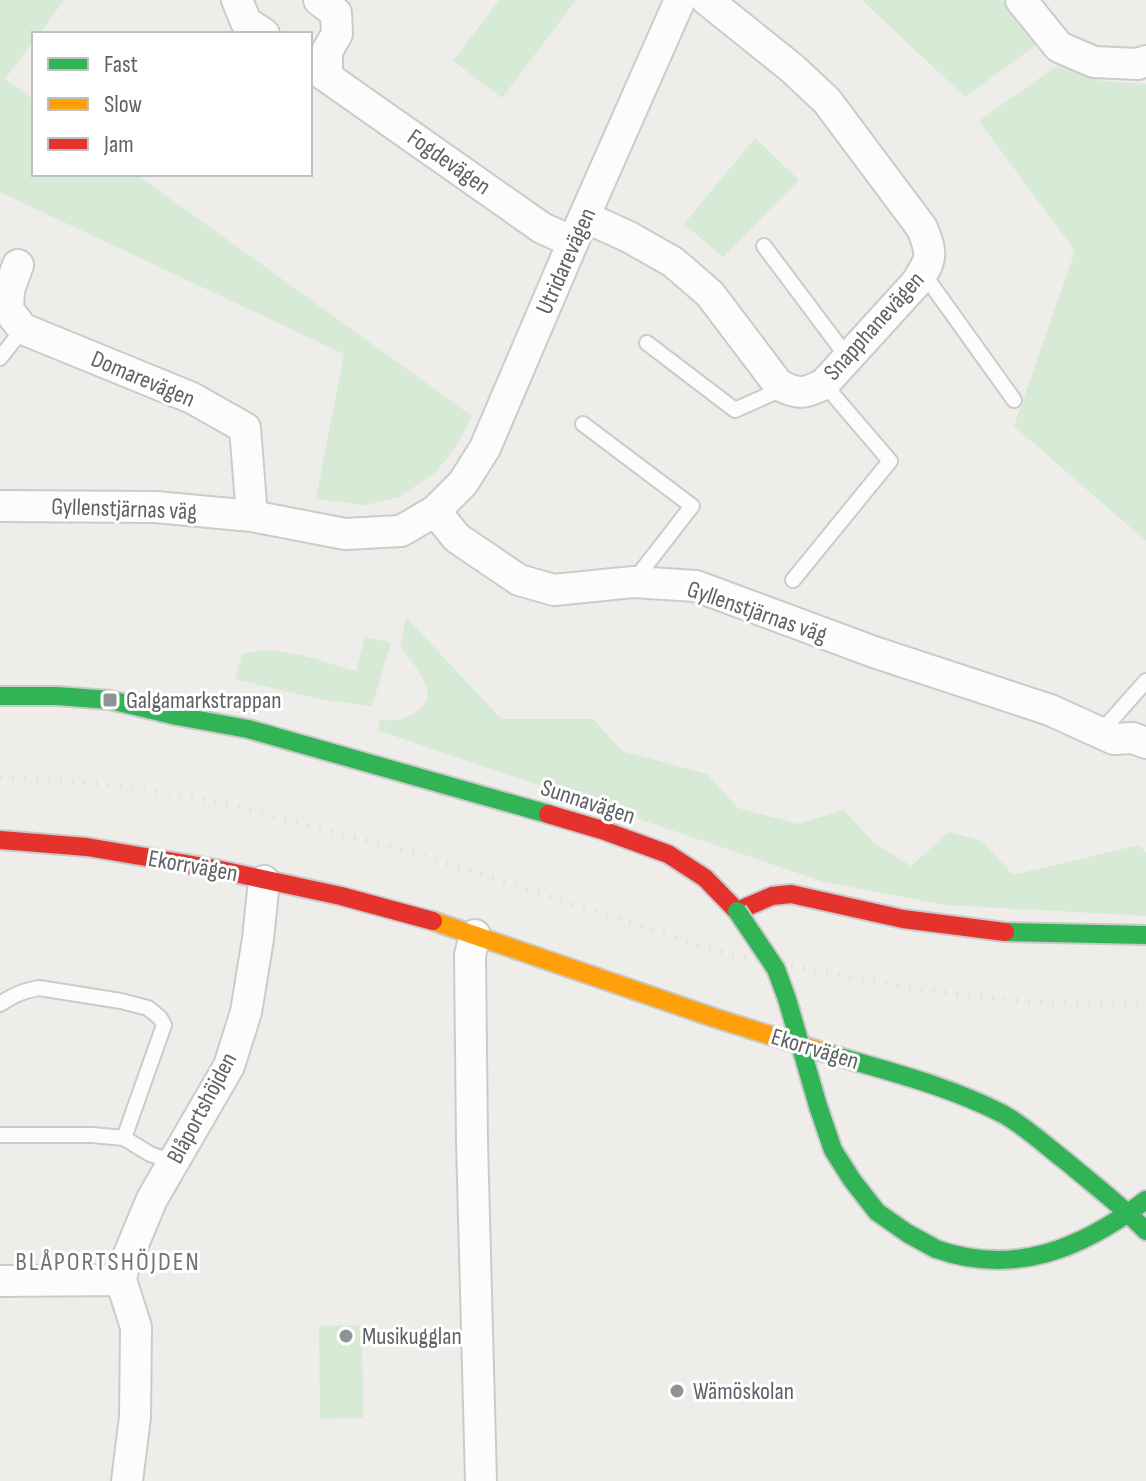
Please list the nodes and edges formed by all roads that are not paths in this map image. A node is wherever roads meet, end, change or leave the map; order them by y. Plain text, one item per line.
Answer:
1 (237, 0) edge
2 (319, 0) edge
3 (680, 0) edge
4 (707, 0) edge
5 (1021, 0) edge
6 (261, 32) edge
7 (1146, 61) edge
8 (318, 71) edge
9 (579, 230) junction
10 (764, 246) dead end
11 (18, 265) dead end
12 (923, 273) junction
13 (11, 323) edge
14 (647, 343) dead end
15 (0, 358) edge
16 (848, 358) junction
17 (824, 384) junction
18 (785, 388) junction
19 (1014, 400) dead end
20 (583, 424) dead end
21 (0, 506) edge
22 (435, 511) junction
23 (252, 516) junction
24 (793, 580) dead end
25 (633, 582) junction
26 (1146, 681) edge
27 (0, 696) edge
28 (1100, 733) junction
29 (1146, 743) edge
30 (0, 840) edge
31 (264, 881) junction
32 (737, 911) junction
33 (475, 935) junction
34 (1146, 935) edge
35 (0, 1004) edge
36 (0, 1135) edge
37 (124, 1138) junction
38 (173, 1162) junction
39 (1146, 1200) edge
40 (1129, 1213) junction
41 (1146, 1231) edge
42 (121, 1280) junction
43 (0, 1281) edge
44 (127, 1481) edge
45 (481, 1481) edge

1 - 6 street
2 - 8 street, Fogdevägen
3 - 9 street, Utridarevägen
4 - 12 street, Snapphanevägen
5 - 7 street
8 - 9 street, Fogdevägen
9 - 18 street
9 - 22 street, Utridarevägen
10 - 16 lane
11 - 13 street
12 - 16 street, Snapphanevägen
12 - 19 lane
13 - 15 lane
13 - 23 street, Domarevägen
14 - 18 lane
16 - 17 street, Snapphanevägen
17 - 18 street, Snapphanevägen
17 - 24 lane
20 - 25 lane
21 - 23 street, Gyllenstjärnas väg
22 - 23 street, Gyllenstjärnas väg
22 - 25 street, Gyllenstjärnas väg
25 - 28 street, Gyllenstjärnas väg
26 - 28 lane
27 - 32 street, Sunnavägen
28 - 29 street, Gyllenstjärnas väg
30 - 31 street, Ekorrvägen
31 - 33 street, Ekorrvägen
31 - 38 street, Blåportshöjden
32 - 34 street
32 - 40 street, Sunnavägen, bridge
33 - 40 street, Ekorrvägen
33 - 45 street
35 - 37 lane
36 - 37 lane
37 - 38 lane
38 - 42 street, Blåportshöjden
39 - 40 street, Sunnavägen
40 - 41 street, Ekorrvägen
42 - 43 street
42 - 44 street

